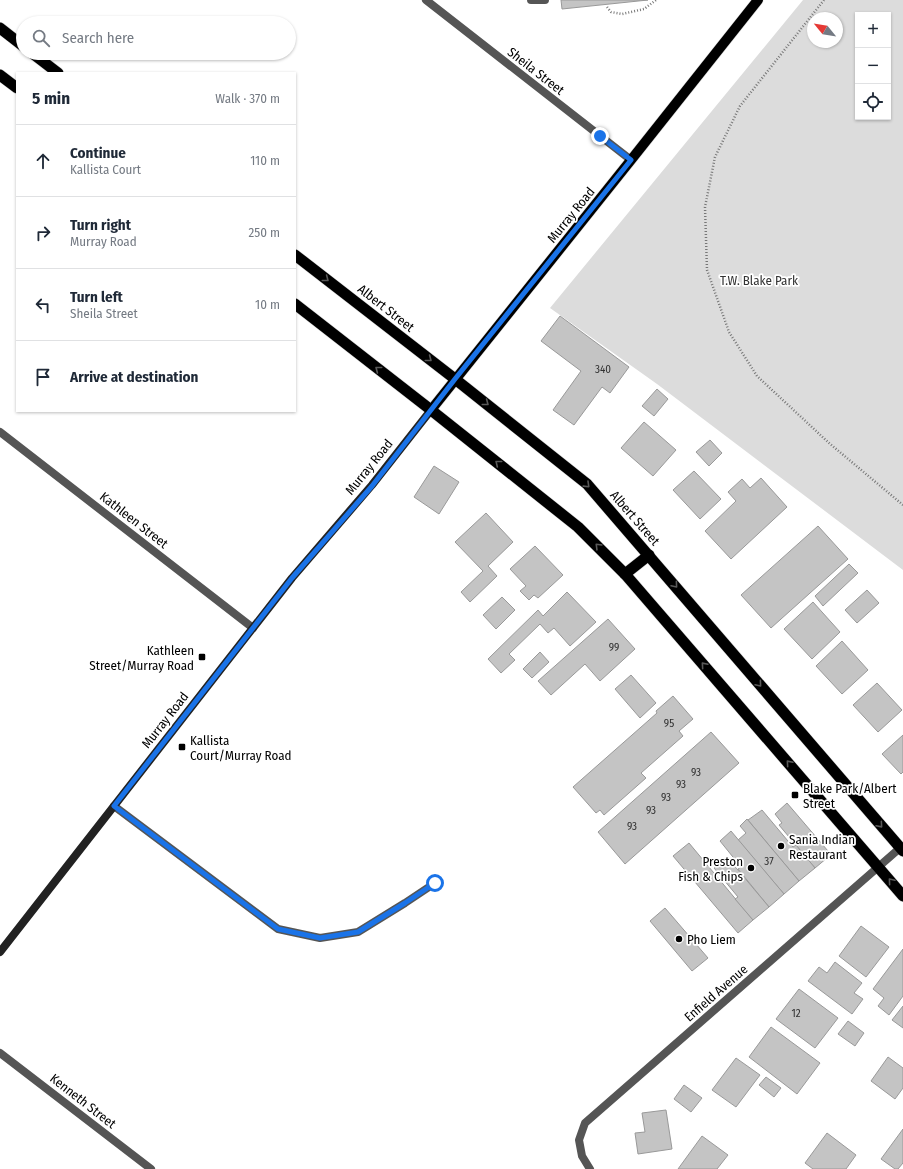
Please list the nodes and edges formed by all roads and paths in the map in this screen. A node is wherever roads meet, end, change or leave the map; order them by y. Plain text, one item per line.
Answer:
1 (426, 0) edge
2 (531, 0) edge
3 (545, 0) edge
4 (656, 0) edge
5 (758, 0) edge
6 (824, 0) edge
7 (607, 7) dead end
8 (0, 28) edge
9 (16, 41) edge
10 (41, 60) edge
11 (57, 72) edge
12 (0, 75) edge
13 (16, 87) edge
14 (631, 160) junction
15 (296, 256) edge
16 (296, 305) edge
17 (455, 379) junction
18 (431, 410) junction
19 (0, 432) edge
20 (903, 505) edge
21 (649, 556) junction
22 (625, 574) junction
23 (253, 628) junction
24 (114, 806) junction
25 (902, 849) edge
26 (878, 867) junction
27 (435, 883) dead end
28 (903, 896) edge
29 (0, 951) edge
30 (0, 1053) edge
31 (151, 1169) edge
32 (590, 1169) edge

1 - 14 street, Sheila Street
2 - 3 street
4 - 7 path
5 - 14 main road, Murray Road
6 - 20 path
8 - 9 highway
10 - 11 highway
12 - 13 highway
14 - 17 main road, Murray Road
15 -> 17 highway, Albert Street
18 -> 16 highway
17 - 18 main road, Murray Road
17 -> 21 highway, Albert Street
22 -> 18 highway
18 - 23 main road, Murray Road
19 - 23 street, Kathleen Street
21 - 22 highway
21 -> 25 highway, Albert Street
26 -> 22 highway
23 - 24 main road, Murray Road
24 - 27 street
24 - 29 main road, Murray Road
25 - 26 street, Enfield Avenue
28 -> 26 highway
26 - 32 street, Enfield Avenue
30 - 31 street, Kenneth Street

